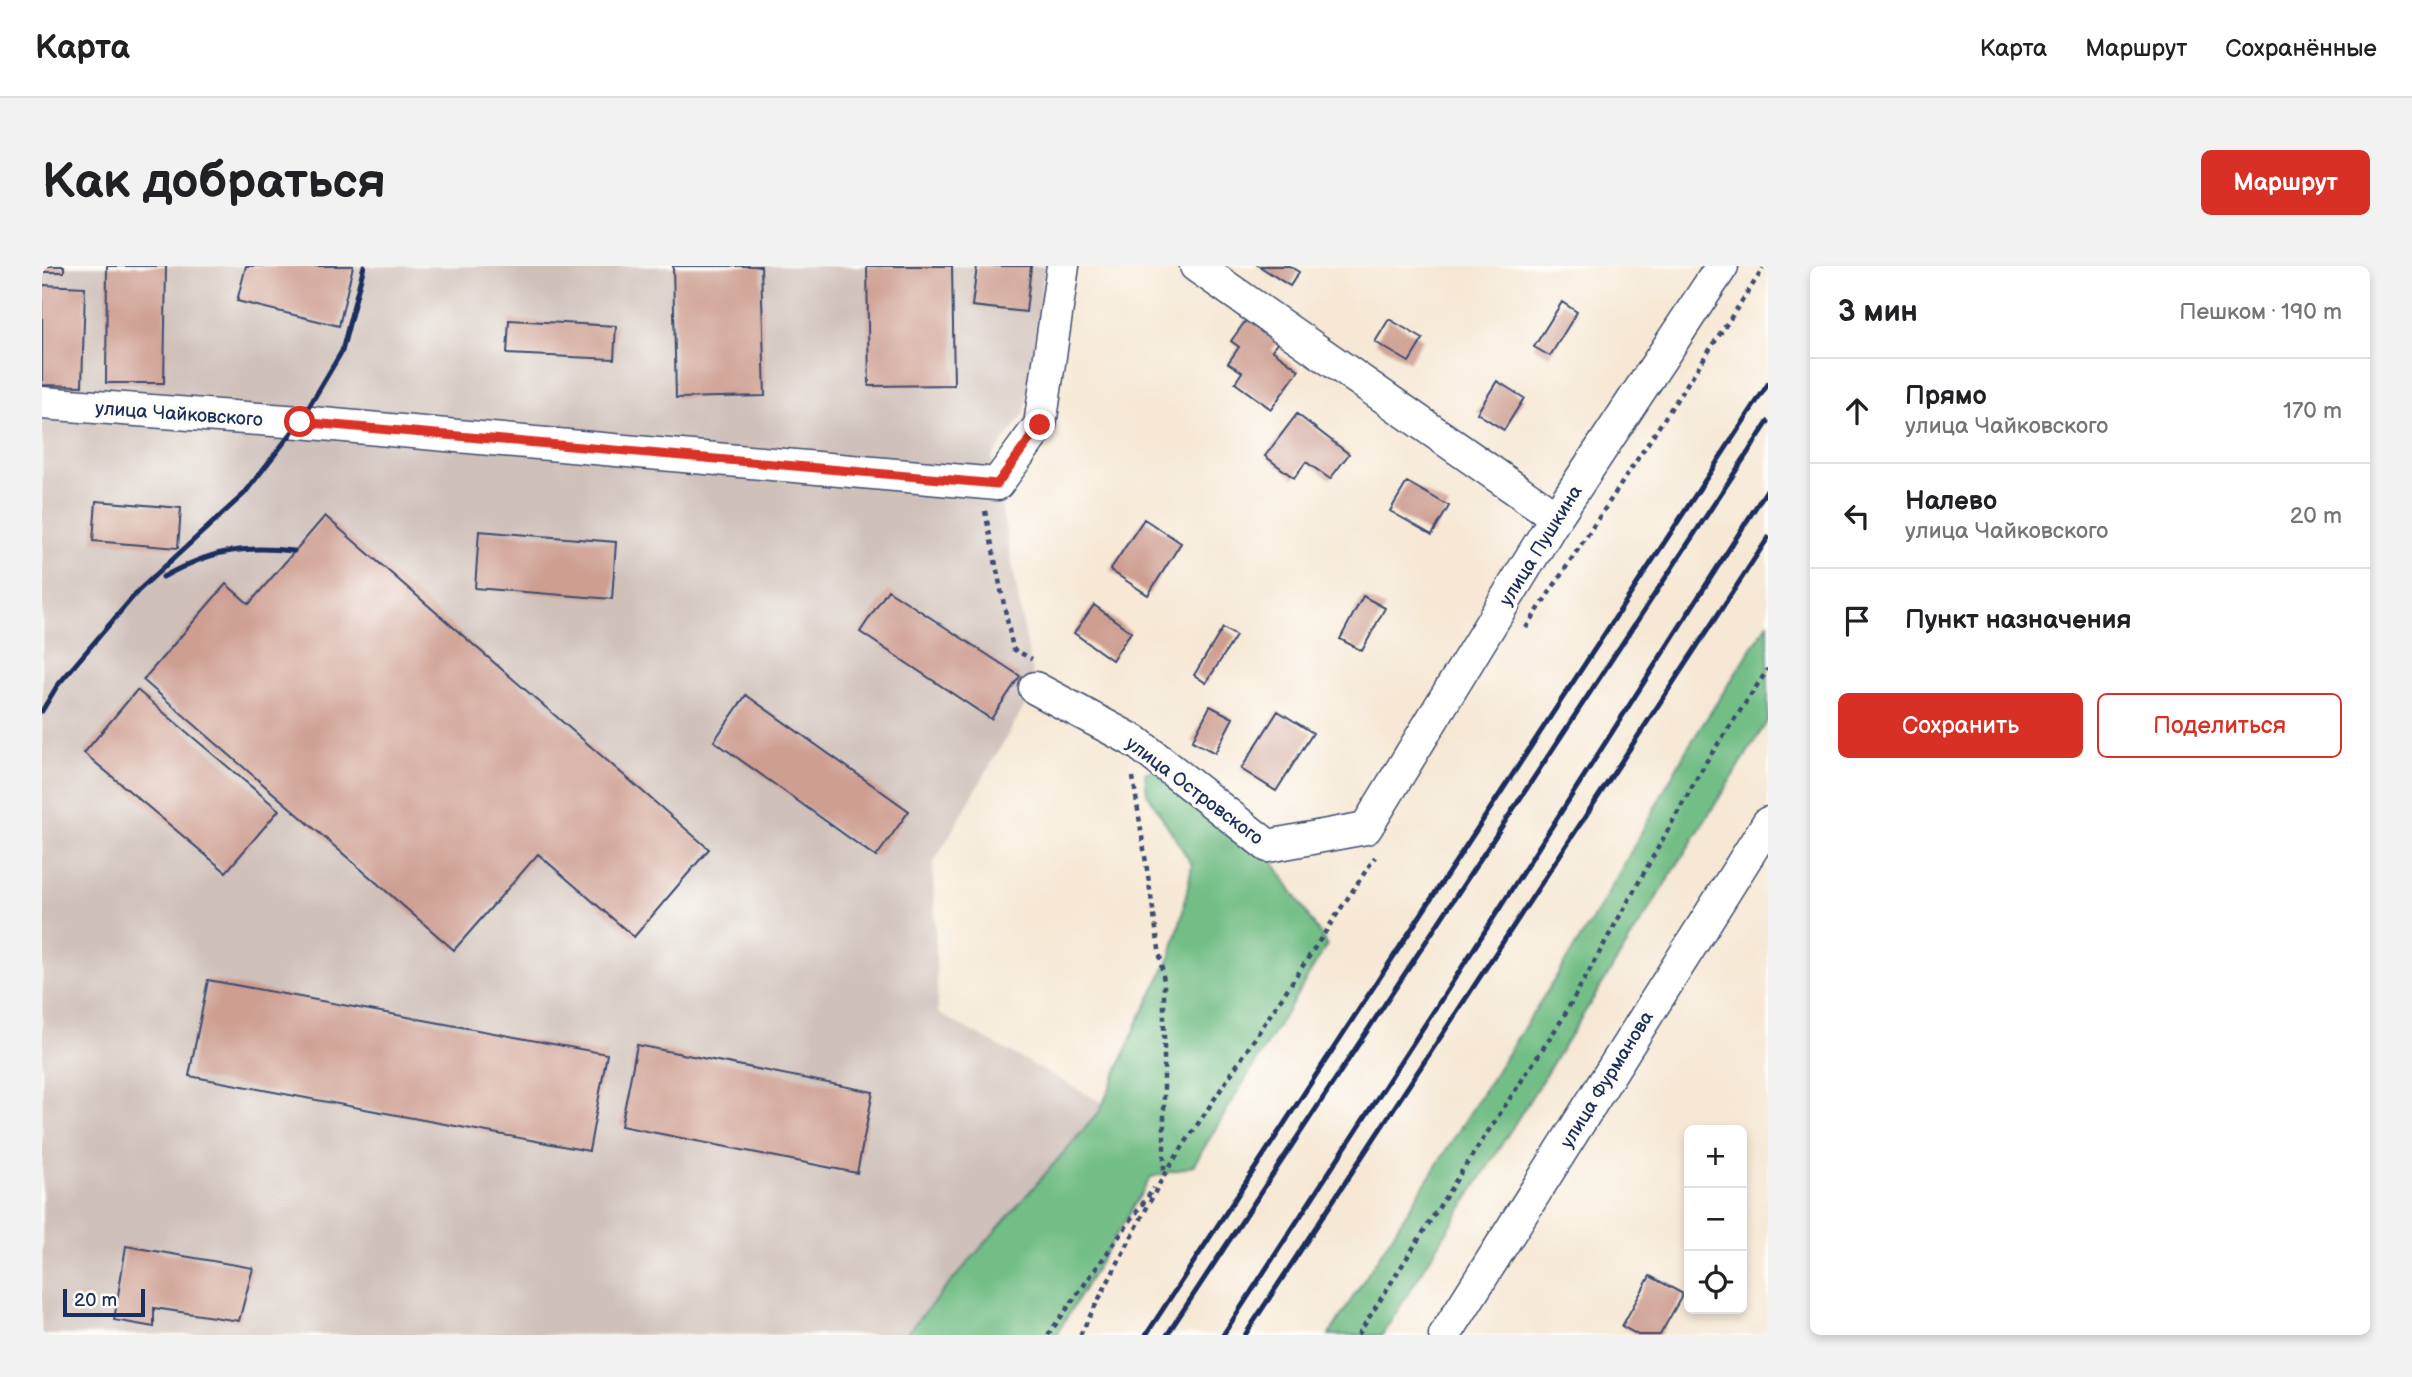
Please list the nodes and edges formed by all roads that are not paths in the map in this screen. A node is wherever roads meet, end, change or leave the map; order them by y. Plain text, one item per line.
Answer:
1 (1063, 266) edge
2 (1722, 266) edge
3 (1202, 268) edge
4 (42, 402) edge
5 (1556, 517) junction
6 (1035, 674) road end
7 (1768, 823) edge
8 (1366, 828) joint
9 (1445, 1335) edge

1 - 4 street, улица Чайковского
2 - 5 street, улица Пушкина
3 - 5 street
5 - 8 street, улица Пушкина
6 - 8 street, улица Островского
7 - 9 street, улица Фурманова

